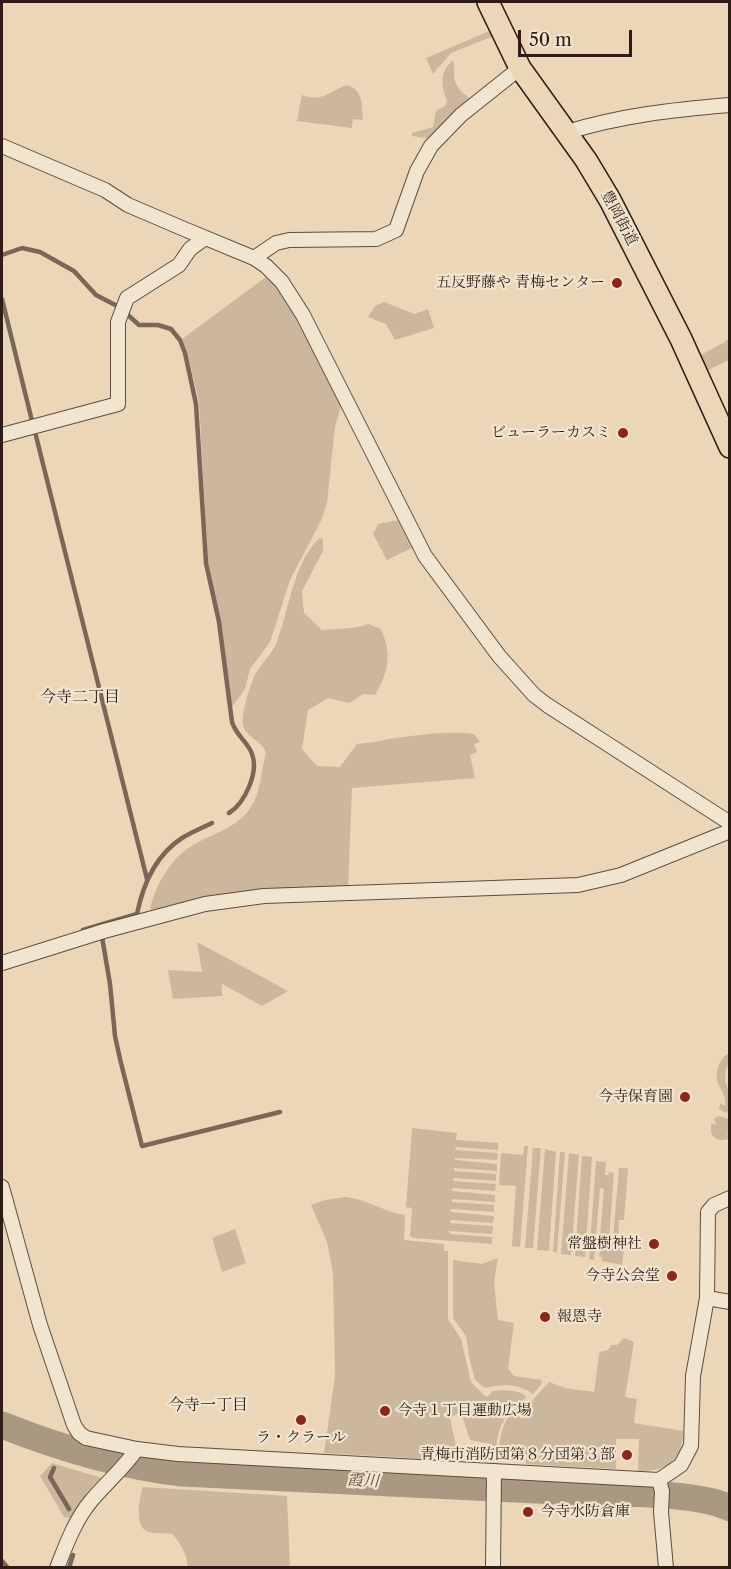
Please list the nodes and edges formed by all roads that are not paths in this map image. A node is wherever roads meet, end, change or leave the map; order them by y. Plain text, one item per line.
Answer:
1 (488, 2) edge
2 (520, 68) junction
3 (729, 105) edge
4 (567, 132) junction
5 (2, 146) edge
6 (205, 238) junction
7 (254, 258) junction
8 (2, 435) edge
9 (729, 447) edge
10 (729, 823) edge
11 (729, 831) edge
12 (2, 963) edge
13 (2, 1187) edge
14 (729, 1198) edge
15 (707, 1298) junction
16 (729, 1302) edge
17 (135, 1452) junction
18 (494, 1474) junction
19 (660, 1483) junction
20 (57, 1568) edge
21 (494, 1568) edge
22 (666, 1568) edge

1 - 2 main road, 豊岡街道
2 - 4 main road, 豊岡街道
2 - 7 street
3 - 4 street
4 - 9 main road, 豊岡街道
5 - 6 street
6 - 7 street
6 - 8 street
7 - 10 street
11 - 12 street
13 - 17 street
14 - 15 street
15 - 16 street
15 - 19 street
17 - 18 street
17 - 20 street
18 - 19 street
18 - 21 street
19 - 22 street

